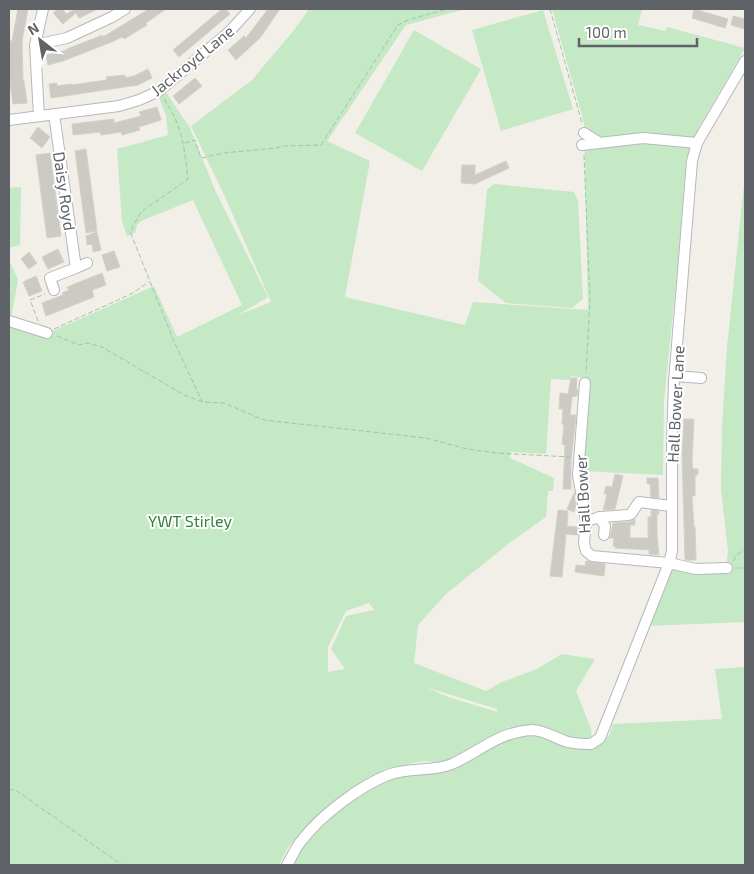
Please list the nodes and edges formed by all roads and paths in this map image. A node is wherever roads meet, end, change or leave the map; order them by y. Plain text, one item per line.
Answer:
1 (43, 9) edge
2 (125, 9) edge
3 (250, 9) edge
4 (445, 9) edge
5 (550, 9) edge
6 (35, 45) junction
7 (745, 61) edge
8 (159, 91) junction
9 (54, 114) junction
10 (39, 116) junction
11 (9, 120) edge
12 (584, 132) joint
13 (600, 142) junction
14 (184, 143) junction
15 (697, 143) junction
16 (583, 145) joint
17 (87, 263) dead end
18 (76, 268) junction
19 (150, 282) junction
20 (54, 290) joint
21 (9, 321) edge
22 (44, 332) junction
23 (675, 376) junction
24 (701, 378) dead end
25 (585, 384) joint
26 (203, 402) junction
27 (579, 457) junction
28 (671, 506) junction
29 (599, 518) junction
30 (586, 521) junction
31 (604, 535) dead end
32 (745, 549) edge
33 (669, 563) junction
34 (727, 568) joint
35 (9, 789) edge
36 (122, 865) edge
37 (288, 865) edge

1 - 6 street
2 - 6 street
3 - 8 street, Jackroyd Lane
4 - 14 path
5 - 12 path
6 - 10 street
7 - 15 street, Hall Bower Lane
8 - 9 street, Jackroyd Lane
8 - 14 path
9 - 10 street, Jackroyd Lane
9 - 18 street, Daisy Royd
10 - 11 street, Jackroyd Lane
12 - 13 street
13 - 15 street
13 - 16 street
14 - 19 path
15 - 23 street, Hall Bower Lane
16 - 25 path
17 - 18 street
18 - 20 street
19 - 22 path
19 - 26 path
20 - 22 path
21 - 22 street
22 - 26 path
23 - 24 street
23 - 28 street, Hall Bower Lane
25 - 27 street, Hall Bower
26 - 27 path
27 - 30 street, Hall Bower
28 - 29 street
28 - 33 street, Hall Bower Lane
29 - 30 street
29 - 31 street
30 - 33 street, Hall Bower
32 - 34 path
33 - 34 street
33 - 37 street, Hall Bower Lane
35 - 36 path

